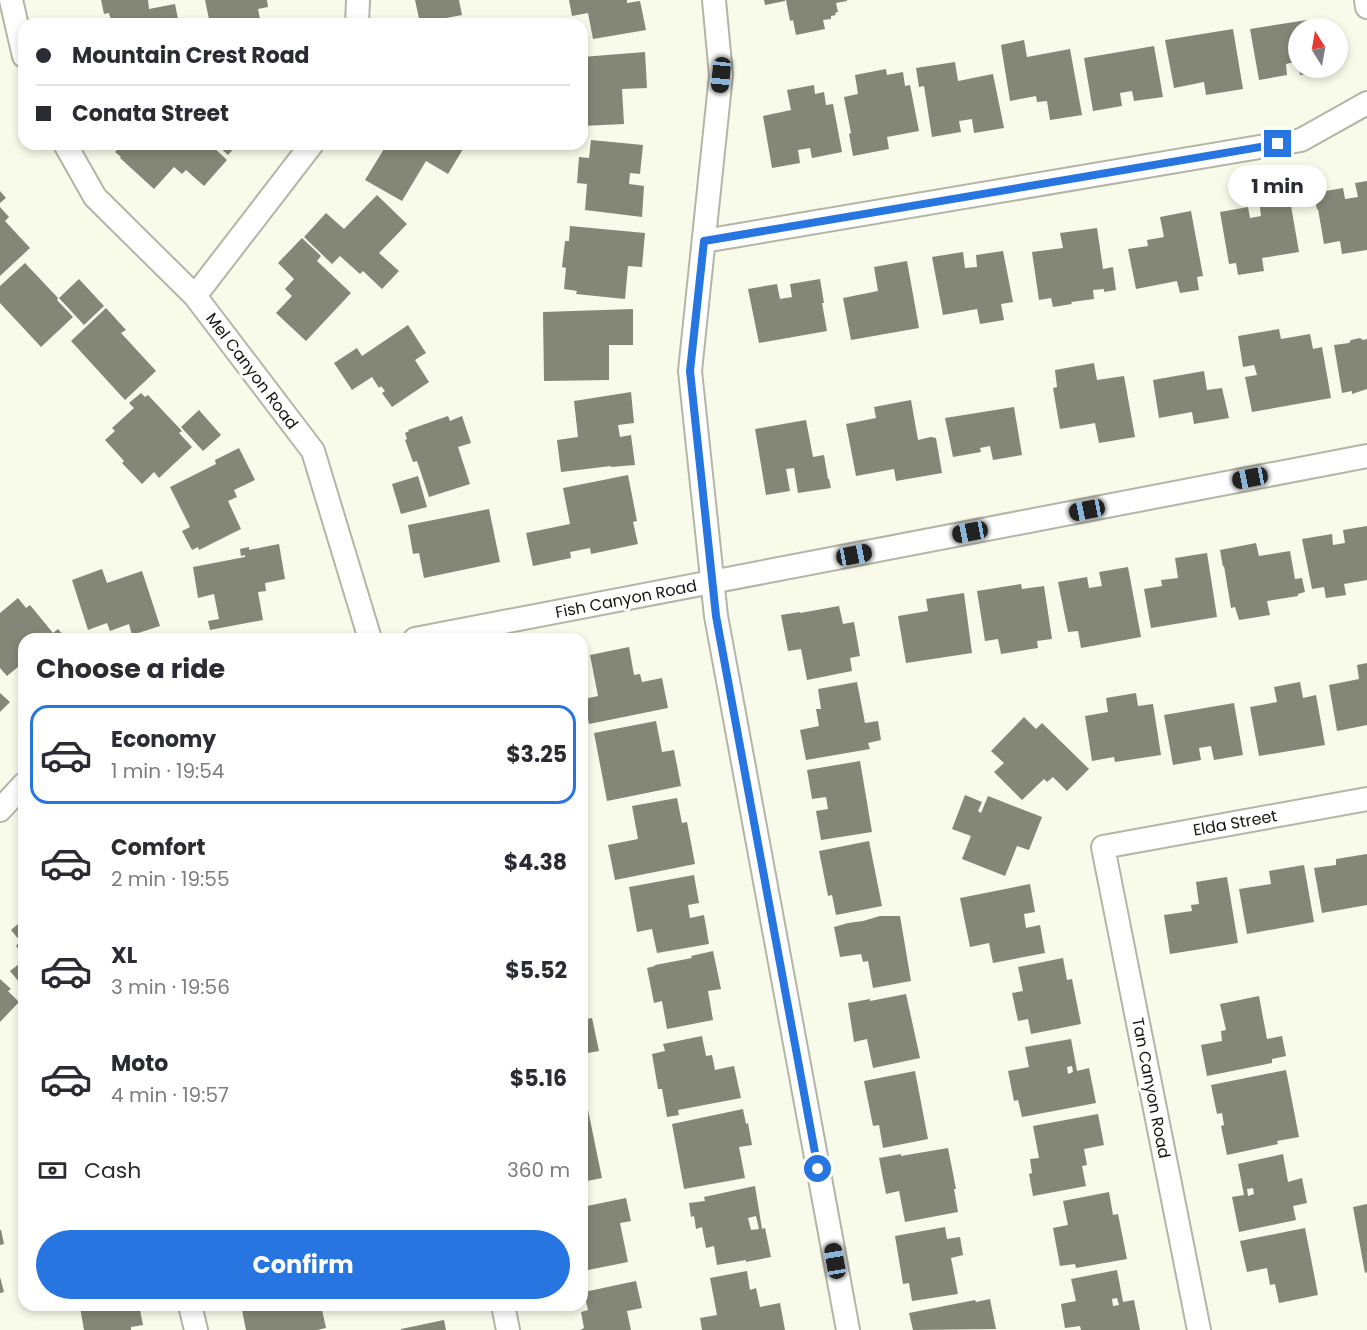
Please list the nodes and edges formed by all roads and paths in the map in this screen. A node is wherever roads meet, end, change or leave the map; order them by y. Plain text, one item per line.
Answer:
1 (11, 0) edge
2 (358, 0) edge
3 (714, 0) edge
4 (1366, 0) edge
5 (1367, 7) edge
6 (357, 18) edge
7 (18, 30) edge
8 (1367, 103) edge
9 (68, 150) edge
10 (307, 150) edge
11 (704, 241) junction
12 (195, 296) junction
13 (1367, 456) edge
14 (714, 582) junction
15 (368, 633) edge
16 (446, 633) edge
17 (18, 790) edge
18 (1367, 799) edge
19 (0, 810) edge
20 (1103, 847) joint
21 (191, 1311) edge
22 (504, 1311) edge
23 (195, 1330) edge
24 (508, 1330) edge
25 (848, 1330) edge
26 (1199, 1330) edge

1 - 7 street
2 - 6 street
3 - 11 street
4 - 5 street
8 - 11 street
9 - 12 street, Mel Canyon Road
10 - 12 street
11 - 14 street
12 - 15 street, Mel Canyon Road
13 - 14 street, Fish Canyon Road
14 - 16 street, Fish Canyon Road
14 - 25 street
17 - 19 street
18 - 20 street, Elda Street
20 - 26 street, Tan Canyon Road
21 - 23 street
22 - 24 street

